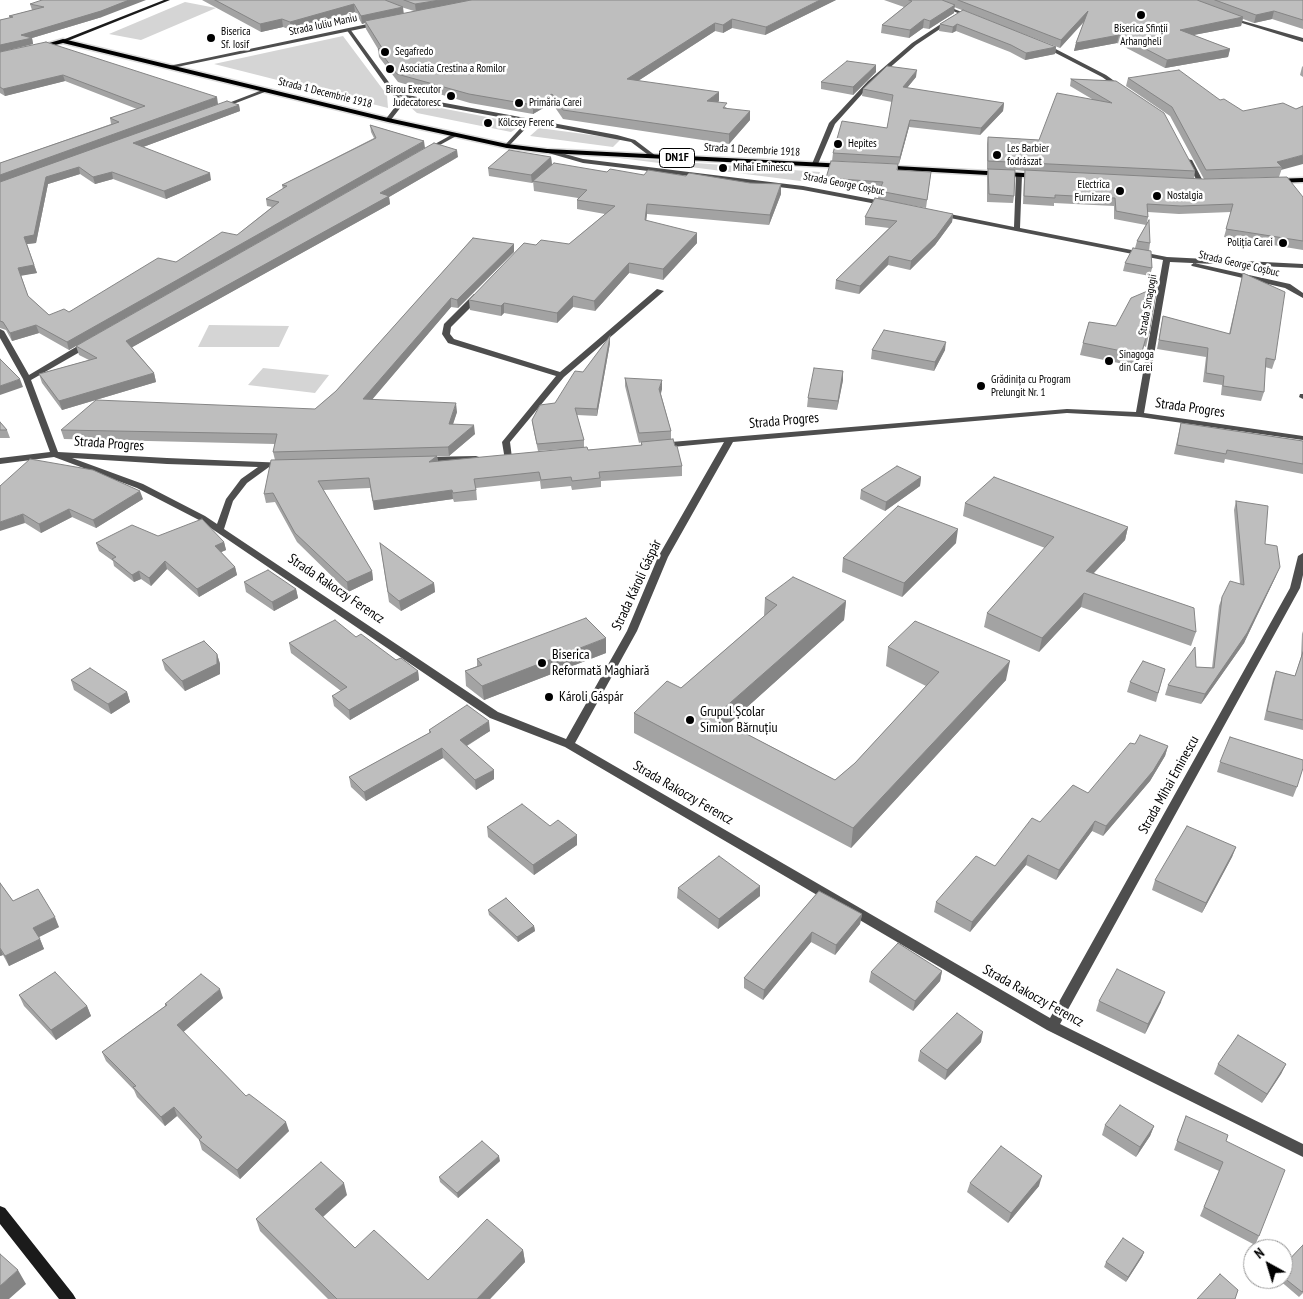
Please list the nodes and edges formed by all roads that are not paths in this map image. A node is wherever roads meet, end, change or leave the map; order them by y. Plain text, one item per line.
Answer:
1 (168, 0) edge
2 (928, 0) edge
3 (962, 14) junction
4 (1225, 16) edge
5 (980, 20) edge
6 (387, 22) edge
7 (348, 30) junction
8 (1303, 40) edge
9 (63, 41) junction
10 (1034, 41) edge
11 (27, 50) edge
12 (172, 66) junction
13 (267, 90) junction
14 (1127, 92) edge
15 (393, 93) junction
16 (212, 110) edge
17 (388, 120) junction
18 (530, 121) junction
19 (454, 135) junction
20 (506, 146) junction
21 (547, 151) junction
22 (1184, 151) edge
23 (422, 154) edge
24 (653, 156) junction
25 (815, 164) junction
26 (854, 166) edge
27 (873, 167) edge
28 (1019, 175) junction
29 (1048, 176) edge
30 (1303, 180) edge
31 (1266, 182) edge
32 (1192, 183) edge
33 (1201, 183) junction
34 (1211, 183) edge
35 (891, 205) edge
36 (930, 212) edge
37 (1017, 229) junction
38 (1167, 259) junction
39 (1303, 266) edge
40 (486, 286) edge
41 (660, 291) dead end
42 (1303, 296) edge
43 (0, 331) edge
44 (96, 340) edge
45 (560, 376) junction
46 (27, 379) junction
47 (1140, 415) junction
48 (1303, 438) edge
49 (730, 439) junction
50 (653, 446) edge
51 (55, 454) junction
52 (518, 457) edge
53 (489, 458) edge
54 (498, 458) edge
55 (508, 458) junction
56 (420, 460) edge
57 (0, 461) edge
58 (294, 465) edge
59 (265, 466) junction
60 (220, 529) junction
61 (1303, 556) edge
62 (569, 744) junction
63 (1052, 1026) junction
64 (1303, 1152) edge
65 (0, 1213) edge
66 (68, 1299) edge

1 - 9 main road
2 - 3 street
3 - 5 street
3 - 25 street
4 - 8 street
6 - 7 street, Strada Iuliu Maniu
7 - 12 street, Strada Iuliu Maniu
7 - 15 street
9 - 11 main road, DN1F
9 - 12 main road, Strada 1 Decembrie 1918 / DN1F
10 - 14 street
12 - 13 main road, Strada 1 Decembrie 1918 / DN1F
13 - 16 street
13 - 17 main road, Strada 1 Decembrie 1918 / DN1F
15 - 17 street
15 - 18 street
17 - 19 main road, Strada 1 Decembrie 1918 / DN1F
18 - 20 street
18 - 24 street
19 - 20 main road, Strada 1 Decembrie 1918 / DN1F
19 - 23 street
20 - 21 main road, Strada 1 Decembrie 1918 / DN1F
21 - 24 main road, Strada 1 Decembrie 1918 / DN1F
21 - 35 street, Strada George Coșbuc
22 - 33 street
24 - 25 main road, Strada 1 Decembrie 1918 / DN1F
25 - 26 main road, Strada 1 Decembrie 1918 / DN1F
27 - 28 main road
28 - 29 main road
28 - 37 street
30 - 31 main road
32 - 33 main road
33 - 34 main road
36 - 37 street, Strada George Coșbuc
37 - 38 street, Strada George Coșbuc
38 - 39 street, Strada George Coșbuc
38 - 42 street, Strada George Coșbuc
38 - 47 street, Strada Sinagogii
40 - 45 street
41 - 45 street
43 - 46 street, Strada Progres
44 - 46 street
45 - 55 street
46 - 51 street, Strada Progres
47 - 48 street, Strada Progres
47 - 49 street, Strada Progres
49 - 50 street, Strada Progres
49 - 62 street, Strada Károli Gáspár
51 - 57 street
51 - 59 street, Strada Progres
51 - 60 street, Strada Rakoczy Ferencz
52 - 55 street
53 - 56 street
54 - 55 street
58 - 59 street, Strada Progres
59 - 60 street
60 - 62 street, Strada Rakoczy Ferencz
61 - 63 street, Strada Mihai Eminescu
62 - 63 street, Strada Rakoczy Ferencz
63 - 64 street, Strada Rakoczy Ferencz
65 - 66 main road

